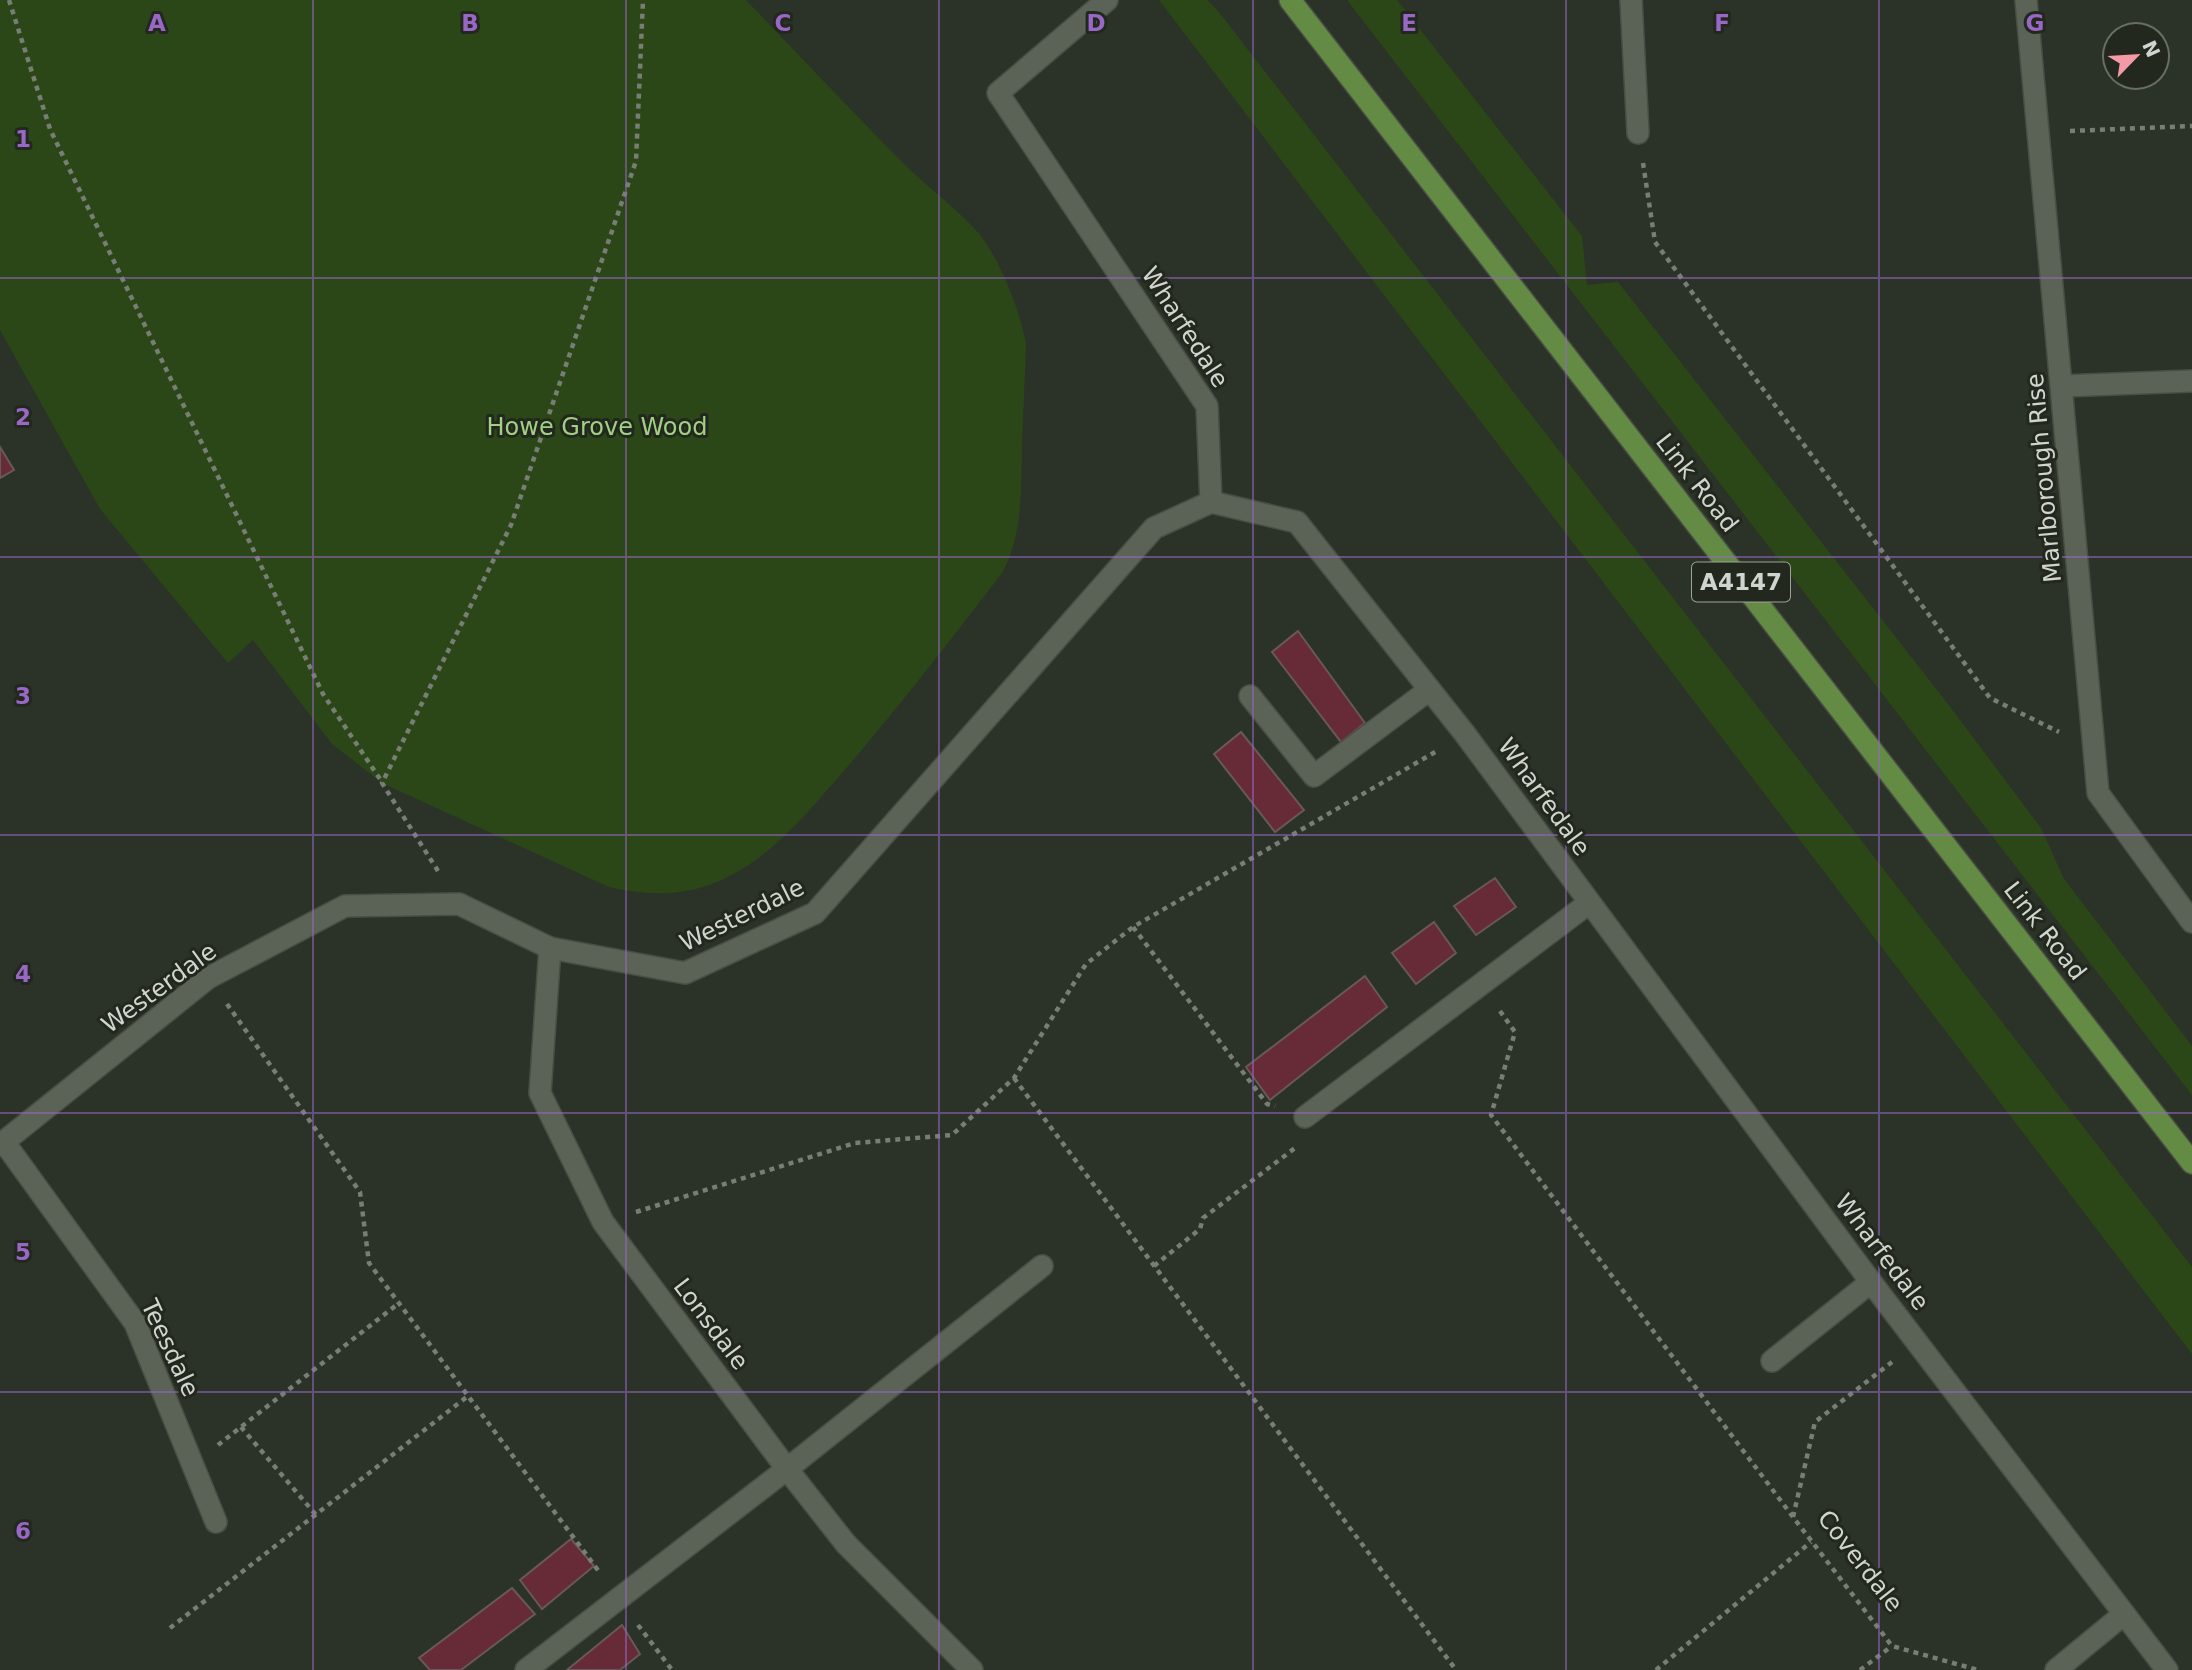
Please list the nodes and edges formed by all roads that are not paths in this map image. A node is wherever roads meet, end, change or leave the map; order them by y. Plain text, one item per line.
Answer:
1 (1107, 0) edge
2 (1290, 0) edge
3 (1631, 0) edge
4 (2025, 0) edge
5 (1638, 133) road end
6 (2192, 381) edge
7 (2062, 386) junction
8 (1211, 502) junction
9 (1430, 690) junction
10 (1250, 696) dead end
11 (1589, 903) junction
12 (2192, 922) edge
13 (550, 948) junction
14 (1305, 1117) road end
15 (2, 1144) edge
16 (2192, 1163) edge
17 (1042, 1266) dead end
18 (1871, 1282) junction
19 (1772, 1361) dead end
20 (786, 1469) junction
21 (216, 1522) dead end
22 (2124, 1614) junction
23 (526, 1670) edge
24 (972, 1670) edge
25 (2056, 1670) edge
26 (2167, 1670) edge

1 - 8 street, Wharfedale
2 - 16 main road, Link Road / A4147
3 - 5 street
4 - 7 street, Marlborough Rise
6 - 7 street
7 - 12 street, Marlborough Rise
8 - 9 street, Wharfedale
8 - 13 street, Westerdale
9 - 10 street
9 - 11 street, Wharfedale
11 - 14 street
11 - 18 street, Wharfedale
13 - 15 street, Westerdale
13 - 20 street, Lonsdale
15 - 21 street, Teesdale
17 - 20 street
18 - 19 street
18 - 22 street, Wharfedale
20 - 23 street
20 - 24 street, Lonsdale
22 - 25 street
22 - 26 street, Wharfedale

